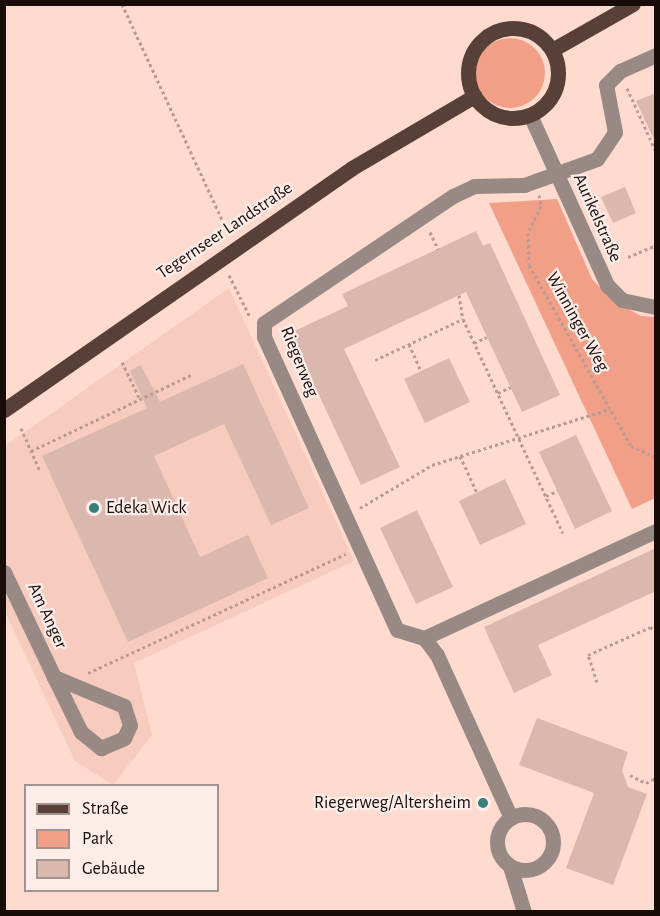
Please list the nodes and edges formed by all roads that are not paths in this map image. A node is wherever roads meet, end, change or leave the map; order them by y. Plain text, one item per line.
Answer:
1 (633, 4) edge
2 (552, 50) junction
3 (656, 55) edge
4 (474, 96) junction
5 (530, 115) junction
6 (555, 173) junction
7 (656, 307) edge
8 (4, 410) edge
9 (656, 531) edge
10 (4, 572) edge
11 (424, 638) junction
12 (54, 677) junction
13 (511, 818) junction
14 (510, 866) junction
15 (524, 912) edge

1 - 2 main road
2 - 4 main road
2 - 5 main road
3 - 6 street, Riegerweg
4 - 5 main road
4 - 8 main road, Tegernseer Landstraße
5 - 6 street, Aurikelstraße
6 - 7 street, Aurikelstraße
6 - 11 street, Riegerweg
9 - 11 street
10 - 12 street, Am Anger
11 - 13 street
12 - 12 street, Am Anger
13 - 14 street
13 - 14 street
14 - 15 street

